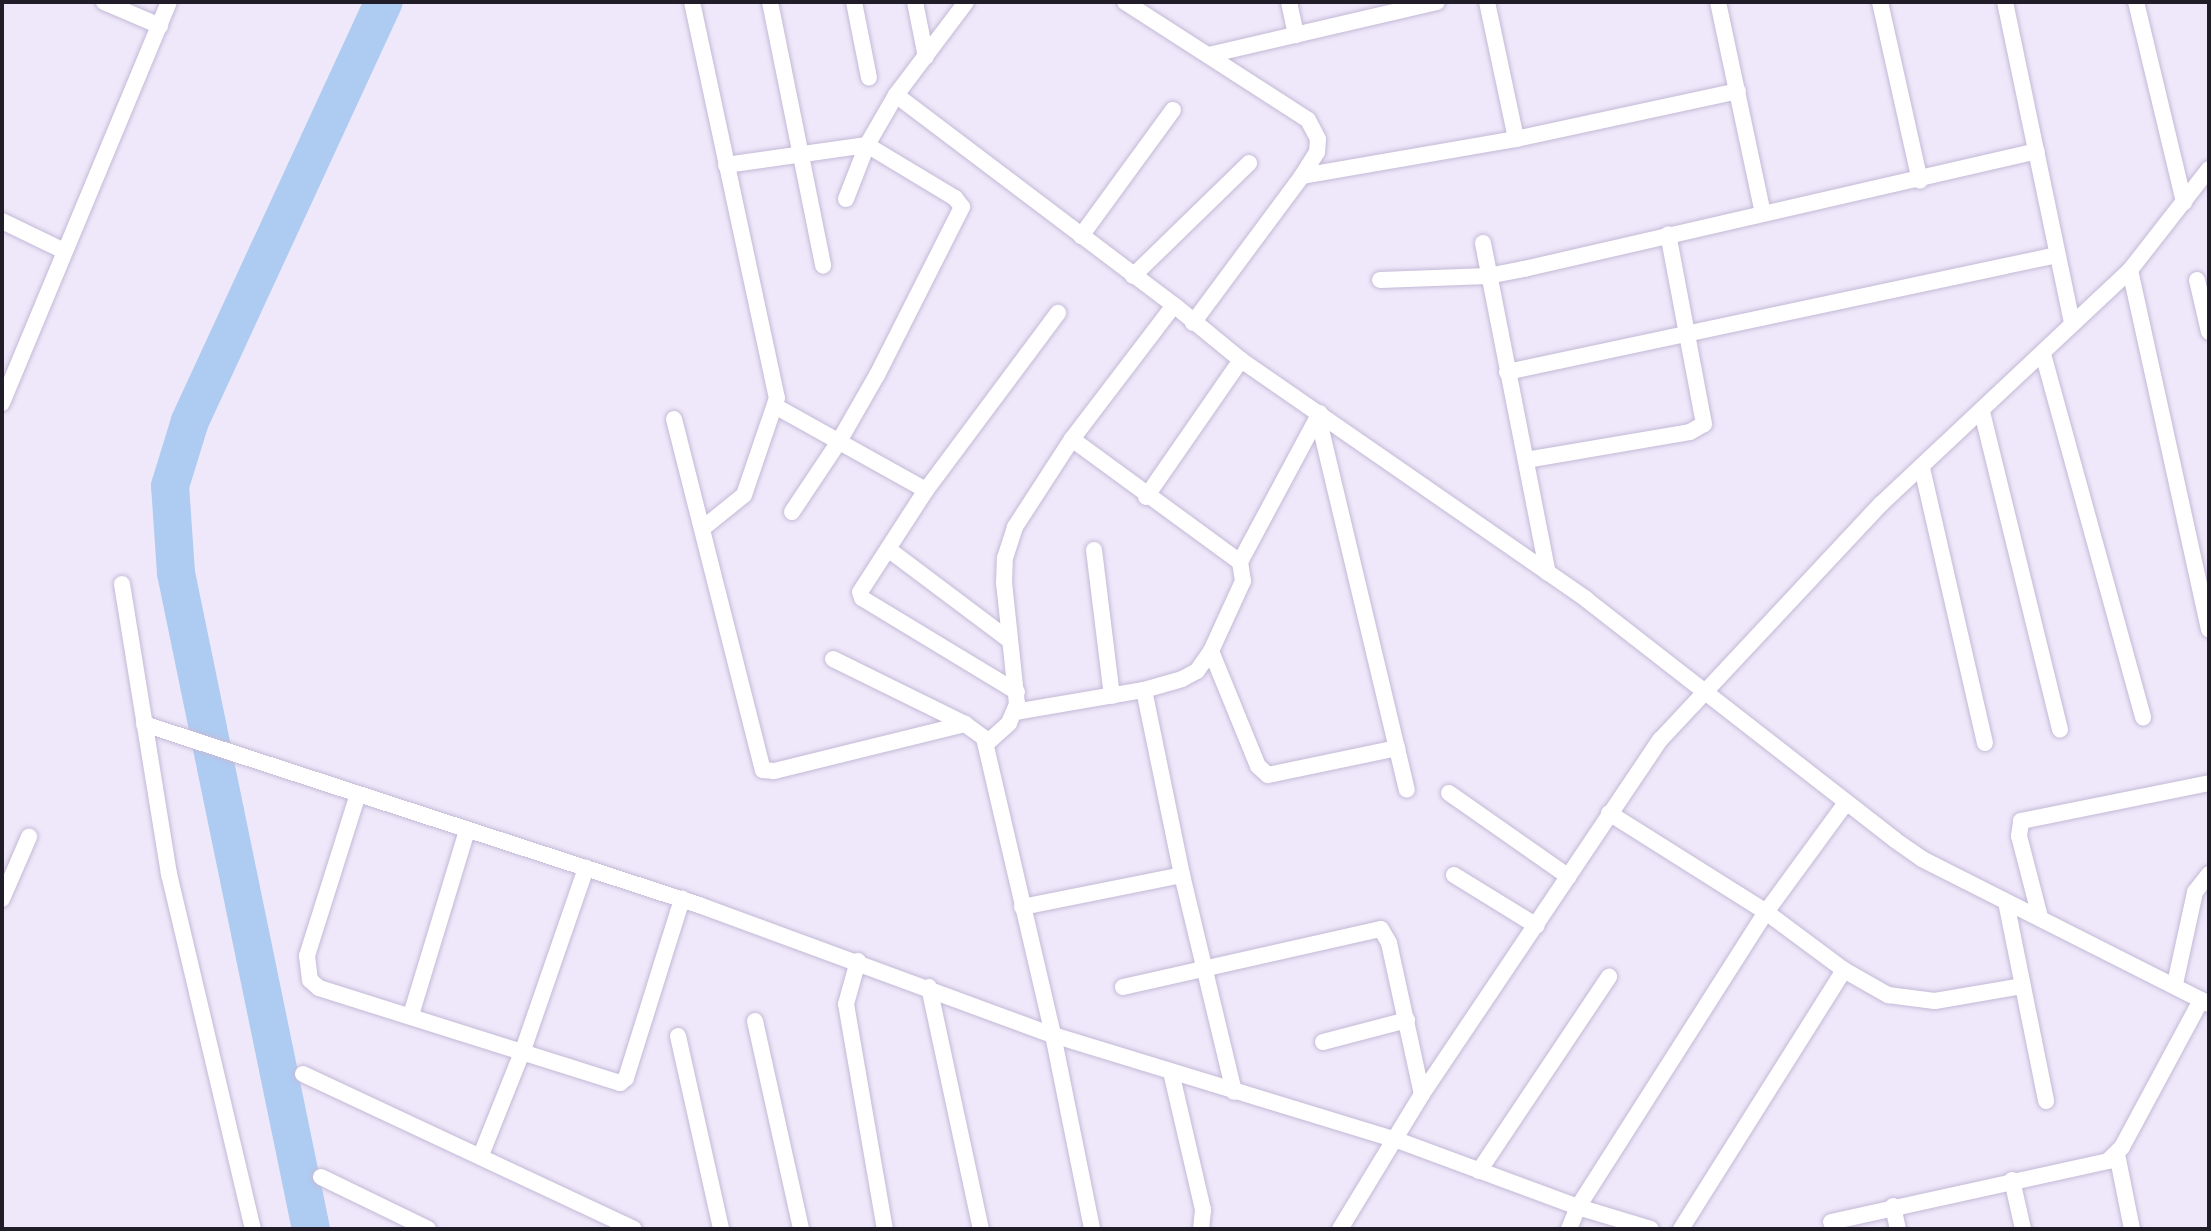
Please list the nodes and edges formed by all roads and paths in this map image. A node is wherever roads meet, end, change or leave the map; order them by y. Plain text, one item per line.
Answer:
1 (104, 2) edge
2 (169, 2) edge
3 (692, 2) edge
4 (770, 2) edge
5 (854, 2) edge
6 (915, 2) edge
7 (966, 2) edge
8 (1125, 2) edge
9 (1289, 2) edge
10 (1437, 2) edge
11 (1487, 2) edge
12 (1718, 2) edge
13 (1880, 2) edge
14 (2005, 2) edge
15 (2136, 2) edge
16 (160, 26) junction
17 (1296, 35) junction
18 (1209, 55) junction
19 (926, 57) junction
20 (869, 78) dead end
21 (1738, 91) junction
22 (896, 95) junction
23 (1173, 110) dead end
24 (1516, 139) junction
25 (867, 145) junction
26 (2037, 151) junction
27 (799, 154) junction
28 (1249, 163) dead end
29 (726, 165) junction
30 (2209, 169) edge
31 (1302, 176) junction
32 (1920, 181) junction
33 (846, 199) dead end
34 (2184, 202) junction
35 (1763, 213) junction
36 (2, 221) edge
37 (1668, 234) junction
38 (1081, 236) junction
39 (1483, 243) dead end
40 (64, 251) junction
41 (2057, 255) junction
42 (823, 266) dead end
43 (2130, 270) junction
44 (1133, 276) junction
45 (1488, 276) junction
46 (1380, 280) dead end
47 (2197, 280) dead end
48 (1174, 305) junction
49 (1058, 313) dead end
50 (1193, 323) junction
51 (2072, 323) junction
52 (2209, 332) edge
53 (1688, 335) junction
54 (2043, 354) junction
55 (1241, 360) junction
56 (1507, 372) junction
57 (2, 403) edge
58 (775, 406) junction
59 (1982, 412) junction
60 (1319, 415) junction
61 (674, 419) dead end
62 (1072, 439) junction
63 (838, 443) junction
64 (1526, 460) junction
65 (1922, 468) junction
66 (926, 490) junction
67 (1146, 497) junction
68 (792, 512) dead end
69 (703, 528) junction
70 (888, 549) junction
71 (1094, 550) dead end
72 (1240, 562) junction
73 (1548, 573) junction
74 (122, 584) dead end
75 (2209, 629) edge
76 (1008, 639) junction
77 (1211, 651) junction
78 (833, 659) dead end
79 (1144, 690) junction
80 (1017, 692) junction
81 (1703, 692) junction
82 (1112, 696) junction
83 (1015, 712) junction
84 (2143, 717) dead end
85 (144, 724) junction
86 (965, 724) junction
87 (2060, 730) dead end
88 (1985, 743) dead end
89 (986, 744) junction
90 (1397, 748) junction
91 (2209, 783) edge
92 (1407, 790) dead end
93 (1449, 793) dead end
94 (358, 794) junction
95 (1845, 804) junction
96 (1609, 813) junction
97 (467, 831) junction
98 (29, 837) dead end
99 (586, 868) junction
100 (2209, 874) edge
101 (1182, 875) junction
102 (1454, 875) dead end
103 (1569, 877) junction
104 (2, 899) edge
105 (682, 899) junction
106 (2006, 902) junction
107 (1022, 907) junction
108 (1766, 912) junction
109 (2040, 917) junction
110 (1537, 926) junction
111 (858, 961) junction
112 (1206, 967) junction
113 (1844, 970) junction
114 (1609, 977) dead end
115 (2175, 984) junction
116 (2022, 986) junction
117 (929, 987) junction
118 (1123, 987) dead end
119 (2205, 1002) edge
120 (411, 1015) junction
121 (1407, 1020) junction
122 (755, 1021) dead end
123 (1053, 1035) junction
124 (678, 1036) dead end
125 (1323, 1042) dead end
126 (523, 1050) junction
127 (1171, 1072) junction
128 (303, 1074) dead end
129 (1234, 1092) junction
130 (1422, 1094) junction
131 (2046, 1101) dead end
132 (1397, 1140) junction
133 (2117, 1154) junction
134 (481, 1155) junction
135 (1479, 1171) junction
136 (321, 1177) dead end
137 (2012, 1180) junction
138 (1893, 1206) junction
139 (1578, 1207) junction
140 (1831, 1222) dead end
141 (1204, 1228) edge
142 (253, 1229) edge
143 (428, 1229) edge
144 (634, 1229) edge
145 (721, 1229) edge
146 (801, 1229) edge
147 (885, 1229) edge
148 (981, 1229) edge
149 (1092, 1229) edge
150 (1340, 1229) edge
151 (1569, 1229) edge
152 (1651, 1229) edge
153 (1681, 1229) edge
154 (1898, 1229) edge
155 (2023, 1229) edge
156 (2132, 1229) edge

1 - 16 street
2 - 16 street
3 - 29 street
4 - 27 street
5 - 20 street
6 - 19 street
7 - 19 street
8 - 18 street
9 - 17 street
10 - 17 street
11 - 24 street
12 - 21 street
13 - 32 street
14 - 26 street
15 - 34 street
16 - 40 street
17 - 18 street
18 - 31 street
19 - 22 street
21 - 24 street
21 - 35 street
22 - 25 street
22 - 38 street
23 - 38 street
24 - 31 street
25 - 27 street
25 - 33 street
25 - 63 street
26 - 32 street
26 - 41 street
27 - 29 street
27 - 42 street
28 - 44 street
29 - 58 street
30 - 34 street
31 - 50 street
32 - 35 street
34 - 43 street
35 - 37 street
36 - 40 street
37 - 45 street
37 - 53 street
38 - 44 street
39 - 45 street
40 - 57 street
41 - 51 street
41 - 53 street
43 - 51 street
43 - 75 street
44 - 48 street
45 - 46 street
45 - 56 street
47 - 52 street
48 - 50 street
48 - 62 street
49 - 66 street
50 - 55 street
51 - 54 street
53 - 56 street
53 - 64 street
54 - 59 street
54 - 84 street
55 - 60 street
55 - 67 street
56 - 64 street
58 - 63 street
58 - 69 street
59 - 65 street
59 - 87 street
60 - 72 street
60 - 73 street
60 - 90 street
61 - 69 street
62 - 67 street
62 - 76 street
63 - 66 street
63 - 68 street
64 - 73 street
65 - 81 street
65 - 88 street
66 - 70 street
67 - 72 street
69 - 86 street
70 - 76 street
70 - 80 street
71 - 82 street
72 - 77 street
73 - 81 street
74 - 85 street
76 - 80 street
77 - 79 street
77 - 90 street
78 - 86 street
79 - 82 street
79 - 101 street
80 - 83 street
81 - 95 street
81 - 96 street
82 - 83 street
83 - 89 street
85 - 94 street
85 - 142 street
86 - 89 street
89 - 107 street
90 - 92 street
91 - 109 street
93 - 103 street
94 - 97 street
94 - 120 street
95 - 106 street
95 - 108 street
96 - 103 street
96 - 108 street
97 - 99 street
97 - 120 street
98 - 104 street
99 - 105 street
99 - 126 street
100 - 115 street
101 - 107 street
101 - 112 street
102 - 110 street
103 - 110 street
105 - 111 street
105 - 126 street
106 - 109 street
106 - 116 street
107 - 123 street
108 - 113 street
108 - 139 street
109 - 115 street
110 - 130 street
111 - 117 street
111 - 147 street
112 - 118 street
112 - 121 street
112 - 129 street
113 - 116 street
113 - 153 street
114 - 135 street
115 - 119 street
116 - 131 street
117 - 123 street
117 - 148 street
119 - 133 street
120 - 126 street
121 - 125 street
121 - 130 street
122 - 146 street
123 - 127 street
123 - 149 street
124 - 145 street
126 - 134 street
127 - 129 street
127 - 141 street
128 - 134 street
129 - 132 street
130 - 132 street
132 - 135 street
132 - 150 street
133 - 137 street
133 - 156 street
134 - 144 street
135 - 139 street
136 - 143 street
137 - 138 street
137 - 155 street
138 - 140 street
138 - 154 street
139 - 151 street
139 - 152 street

